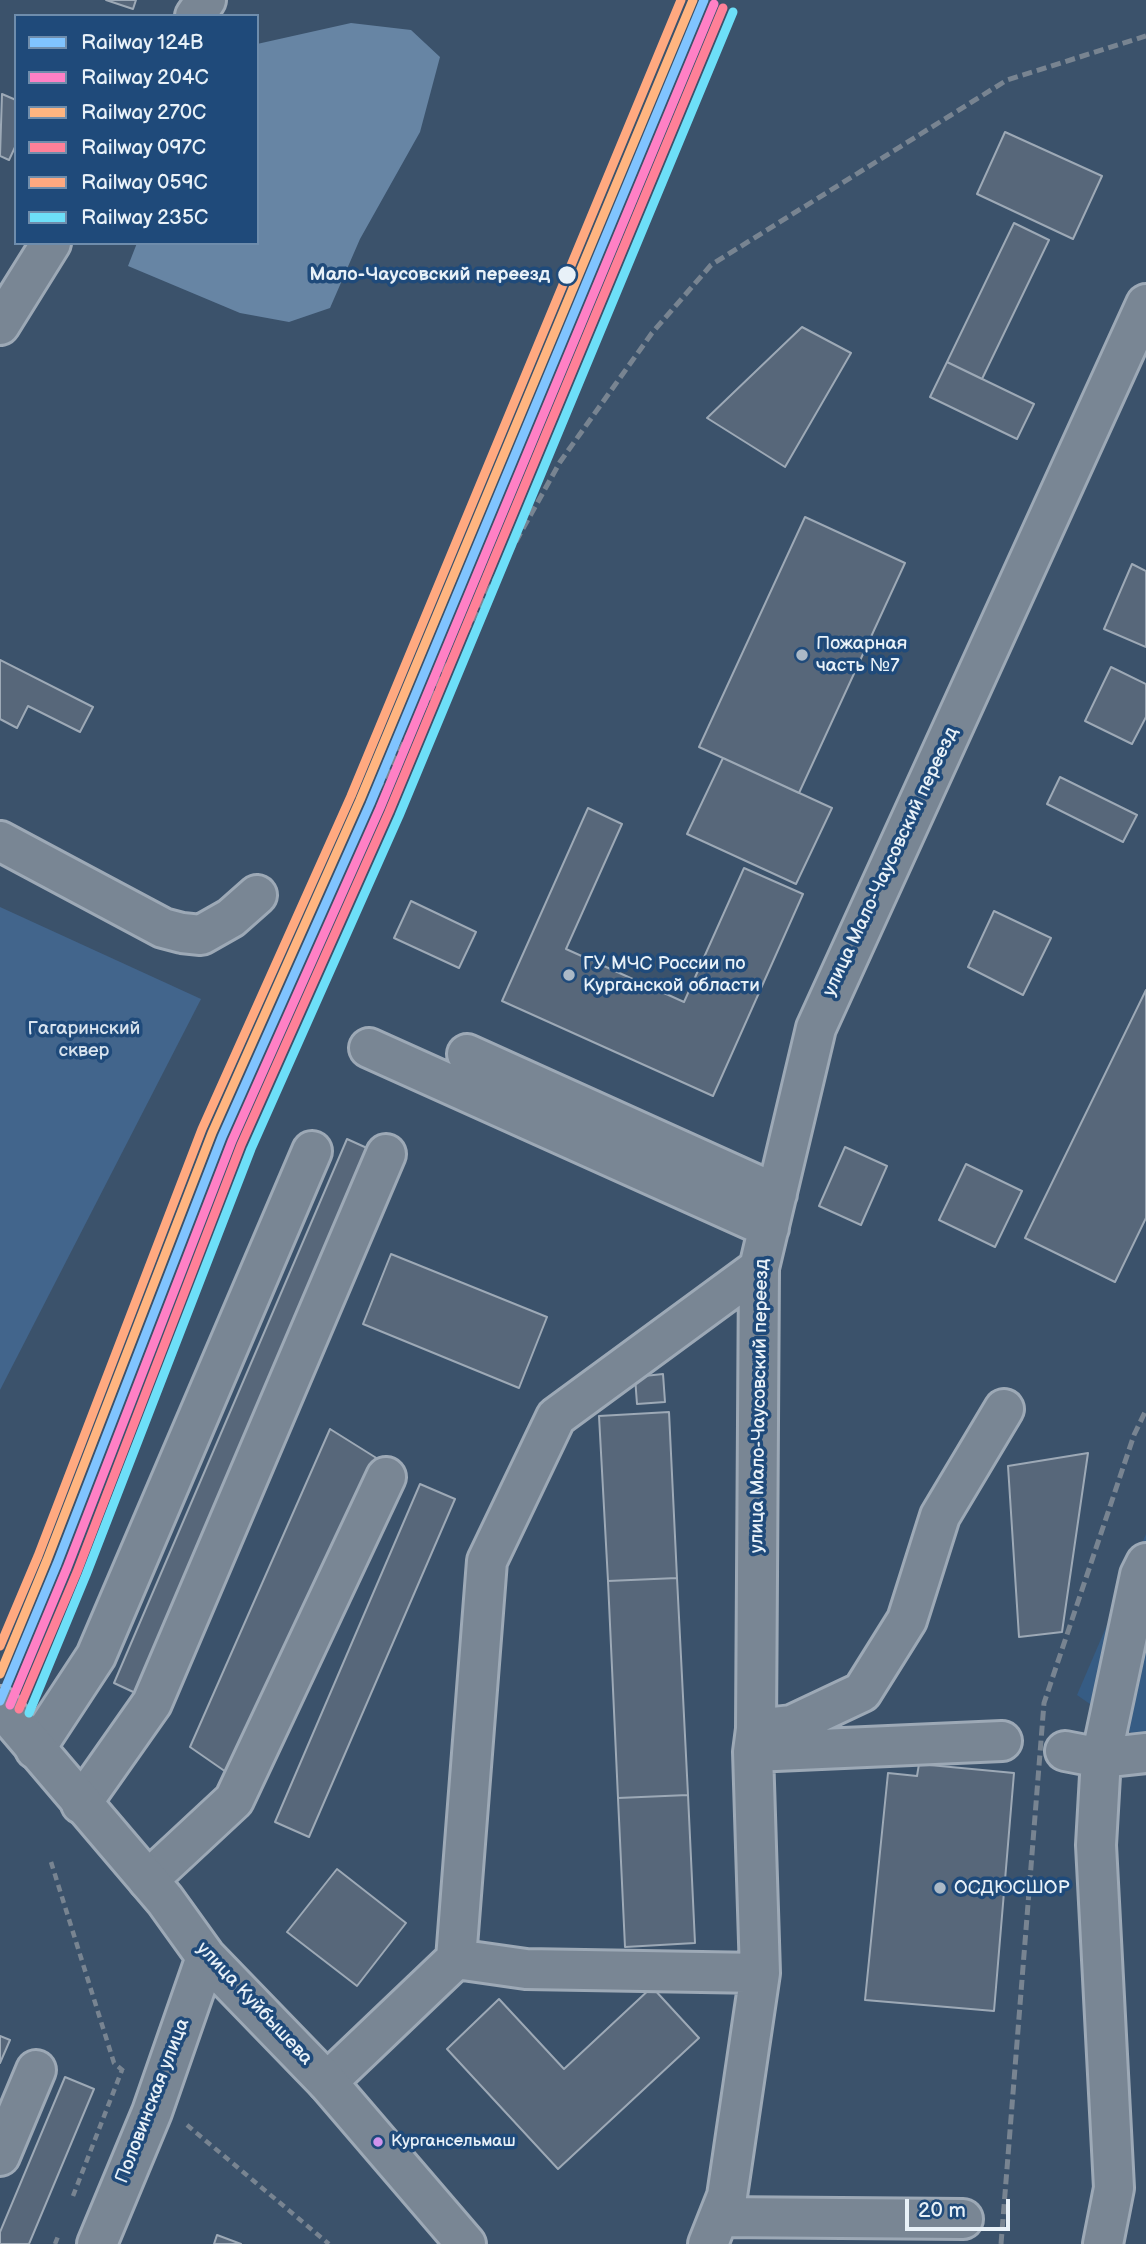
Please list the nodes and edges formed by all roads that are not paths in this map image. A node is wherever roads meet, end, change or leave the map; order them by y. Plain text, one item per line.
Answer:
1 (50, 245) edge
2 (1146, 304) edge
3 (0, 325) edge
4 (0, 841) edge
5 (257, 895) dead end
6 (369, 1048) dead end
7 (467, 1054) dead end
8 (312, 1151) dead end
9 (386, 1154) dead end
10 (773, 1211) junction
11 (760, 1268) junction
12 (1004, 1409) dead end
13 (386, 1477) dead end
14 (1146, 1563) edge
15 (18, 1728) edge
16 (755, 1741) junction
17 (1002, 1741) dead end
18 (1146, 1753) edge
19 (1083, 1754) junction
20 (81, 1804) junction
21 (148, 1880) junction
22 (206, 1958) junction
23 (456, 1959) junction
24 (760, 1973) junction
25 (36, 2070) dead end
26 (327, 2082) junction
27 (0, 2156) edge
28 (963, 2219) dead end
29 (713, 2231) edge
30 (97, 2244) edge
31 (466, 2244) edge
32 (1103, 2244) edge

1 - 3 street
2 - 10 street, улица Мало-Чаусовский переезд
4 - 5 street
6 - 10 street
7 - 10 street
8 - 15 street
9 - 20 street
10 - 11 street, улица Мало-Чаусовский переезд
11 - 16 street, улица Мало-Чаусовский переезд
11 - 23 street
12 - 16 street
13 - 21 street
14 - 19 street
15 - 20 street, улица Куйбышева
16 - 17 street
16 - 24 street, улица Мало-Чаусовский переезд
18 - 19 street
19 - 32 street
20 - 21 street, улица Куйбышева
21 - 22 street, улица Куйбышева
22 - 26 street, улица Куйбышева
22 - 30 street, Половинская улица
23 - 24 street
23 - 26 street
24 - 29 street, улица Мало-Чаусовский переезд
25 - 27 street
26 - 31 street, улица Куйбышева
28 - 29 street

